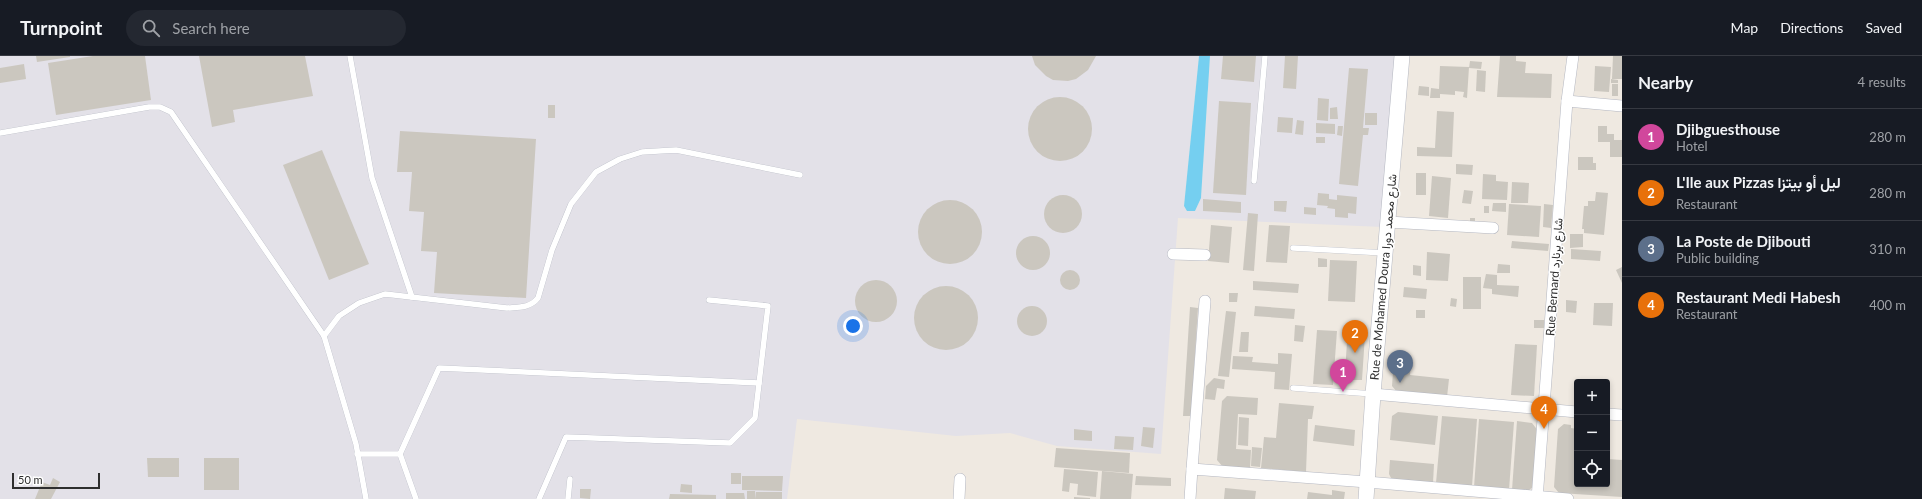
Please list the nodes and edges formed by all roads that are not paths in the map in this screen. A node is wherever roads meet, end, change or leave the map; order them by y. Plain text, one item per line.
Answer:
1 (350, 56) edge
2 (1265, 56) edge
3 (1402, 56) edge
4 (1573, 56) edge
5 (1567, 101) junction
6 (1622, 106) edge
7 (0, 133) edge
8 (800, 175) dead end
9 (1254, 180) dead end
10 (1388, 222) junction
11 (1493, 228) dead end
12 (1293, 248) dead end
13 (1385, 253) junction
14 (1173, 254) dead end
15 (1205, 256) dead end
16 (412, 297) junction
17 (709, 300) dead end
18 (1205, 301) dead end
19 (324, 336) junction
20 (759, 383) junction
21 (1293, 388) dead end
22 (1373, 394) junction
23 (1545, 409) junction
24 (1574, 412) edge
25 (1610, 414) edge
26 (1622, 415) edge
27 (357, 454) junction
28 (400, 454) junction
29 (1192, 470) junction
30 (570, 479) dead end
31 (960, 479) dead end
32 (1367, 482) junction
33 (1537, 497) edge
34 (366, 499) edge
35 (416, 499) edge
36 (539, 499) edge
37 (568, 499) edge
38 (959, 499) edge
39 (1190, 499) edge
40 (1366, 499) edge
41 (1568, 499) edge

1 - 16 lane
2 - 9 lane
3 - 10 street, Rue de Mohamed Doura شارع محمد دورا
4 - 5 street, Rue Bernard شارع برنارد
5 - 6 street
5 - 23 street, Rue Bernard شارع برنارد
7 - 19 lane
8 - 16 lane
10 - 11 street
10 - 13 street, Rue de Mohamed Doura شارع محمد دورا
12 - 13 lane
13 - 22 street, Rue de Mohamed Doura شارع محمد دورا
14 - 15 street
16 - 19 lane
17 - 20 lane
18 - 29 street
19 - 27 lane
20 - 28 lane
20 - 36 lane
21 - 22 lane
22 - 23 street
22 - 32 street, Rue de Mohamed Doura شارع محمد دورا
23 - 24 street
23 - 33 street, Rue Bernard شارع برنارد
25 - 26 street
27 - 28 lane
27 - 34 lane
28 - 35 lane
29 - 32 street
29 - 39 street
30 - 37 lane
31 - 38 street
32 - 33 street
32 - 40 street, Rue de Mohamed Doura شارع محمد دورا
33 - 41 street

